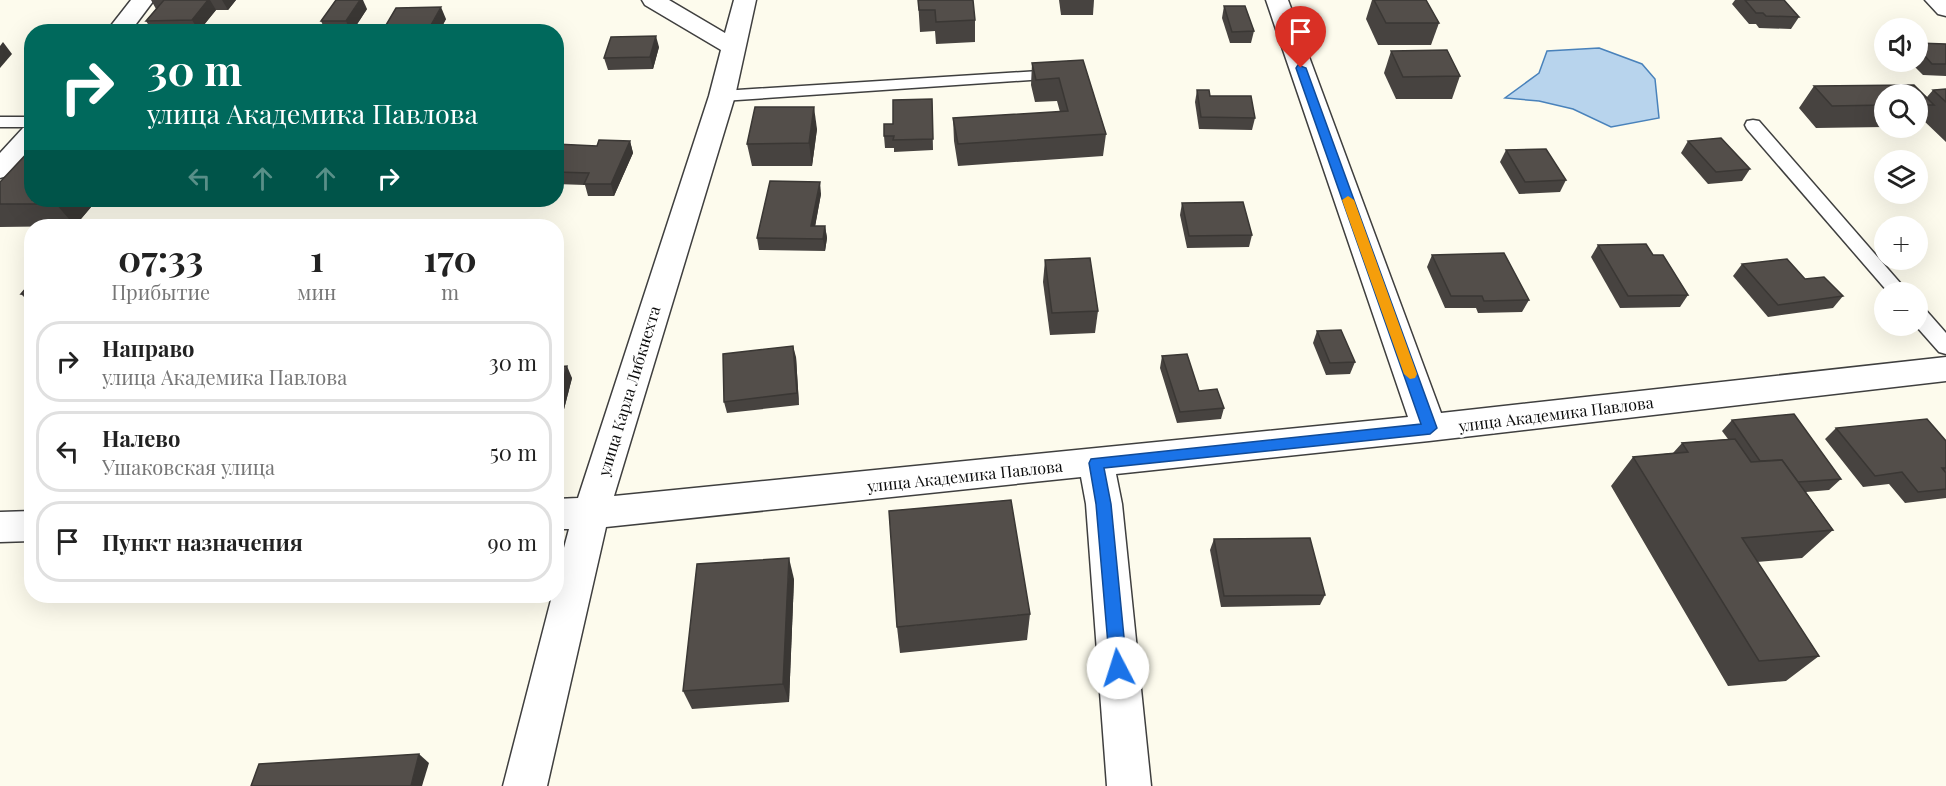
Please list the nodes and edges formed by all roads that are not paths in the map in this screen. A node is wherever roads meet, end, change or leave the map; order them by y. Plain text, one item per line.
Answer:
1 (143, 0) edge
2 (653, 0) edge
3 (745, 0) edge
4 (1277, 0) edge
5 (1936, 0) edge
6 (1946, 9) edge
7 (124, 24) edge
8 (734, 48) junction
9 (1039, 76) edge
10 (722, 96) junction
11 (0, 122) edge
12 (24, 123) edge
13 (1753, 125) dead end
14 (24, 143) edge
15 (0, 169) edge
16 (1890, 282) edge
17 (1928, 326) edge
18 (1946, 347) edge
19 (1946, 369) edge
20 (1430, 428) junction
21 (1096, 463) junction
22 (591, 513) junction
23 (564, 514) edge
24 (24, 526) edge
25 (0, 527) edge
26 (525, 786) edge
27 (1129, 786) edge

1 - 7 street
2 - 8 street
3 - 8 street, улица Карла Либкнехта
4 - 20 street
5 - 6 street
8 - 10 street, улица Карла Либкнехта
9 - 10 lane
10 - 22 street, улица Карла Либкнехта
11 - 12 lane
13 - 16 lane
14 - 15 street
17 - 18 lane
19 - 20 street, улица Академика Павлова
20 - 21 street, улица Академика Павлова
21 - 22 street, улица Академика Павлова
21 - 27 street
22 - 23 street, улица Академика Павлова
22 - 26 street, улица Карла Либкнехта
24 - 25 street

